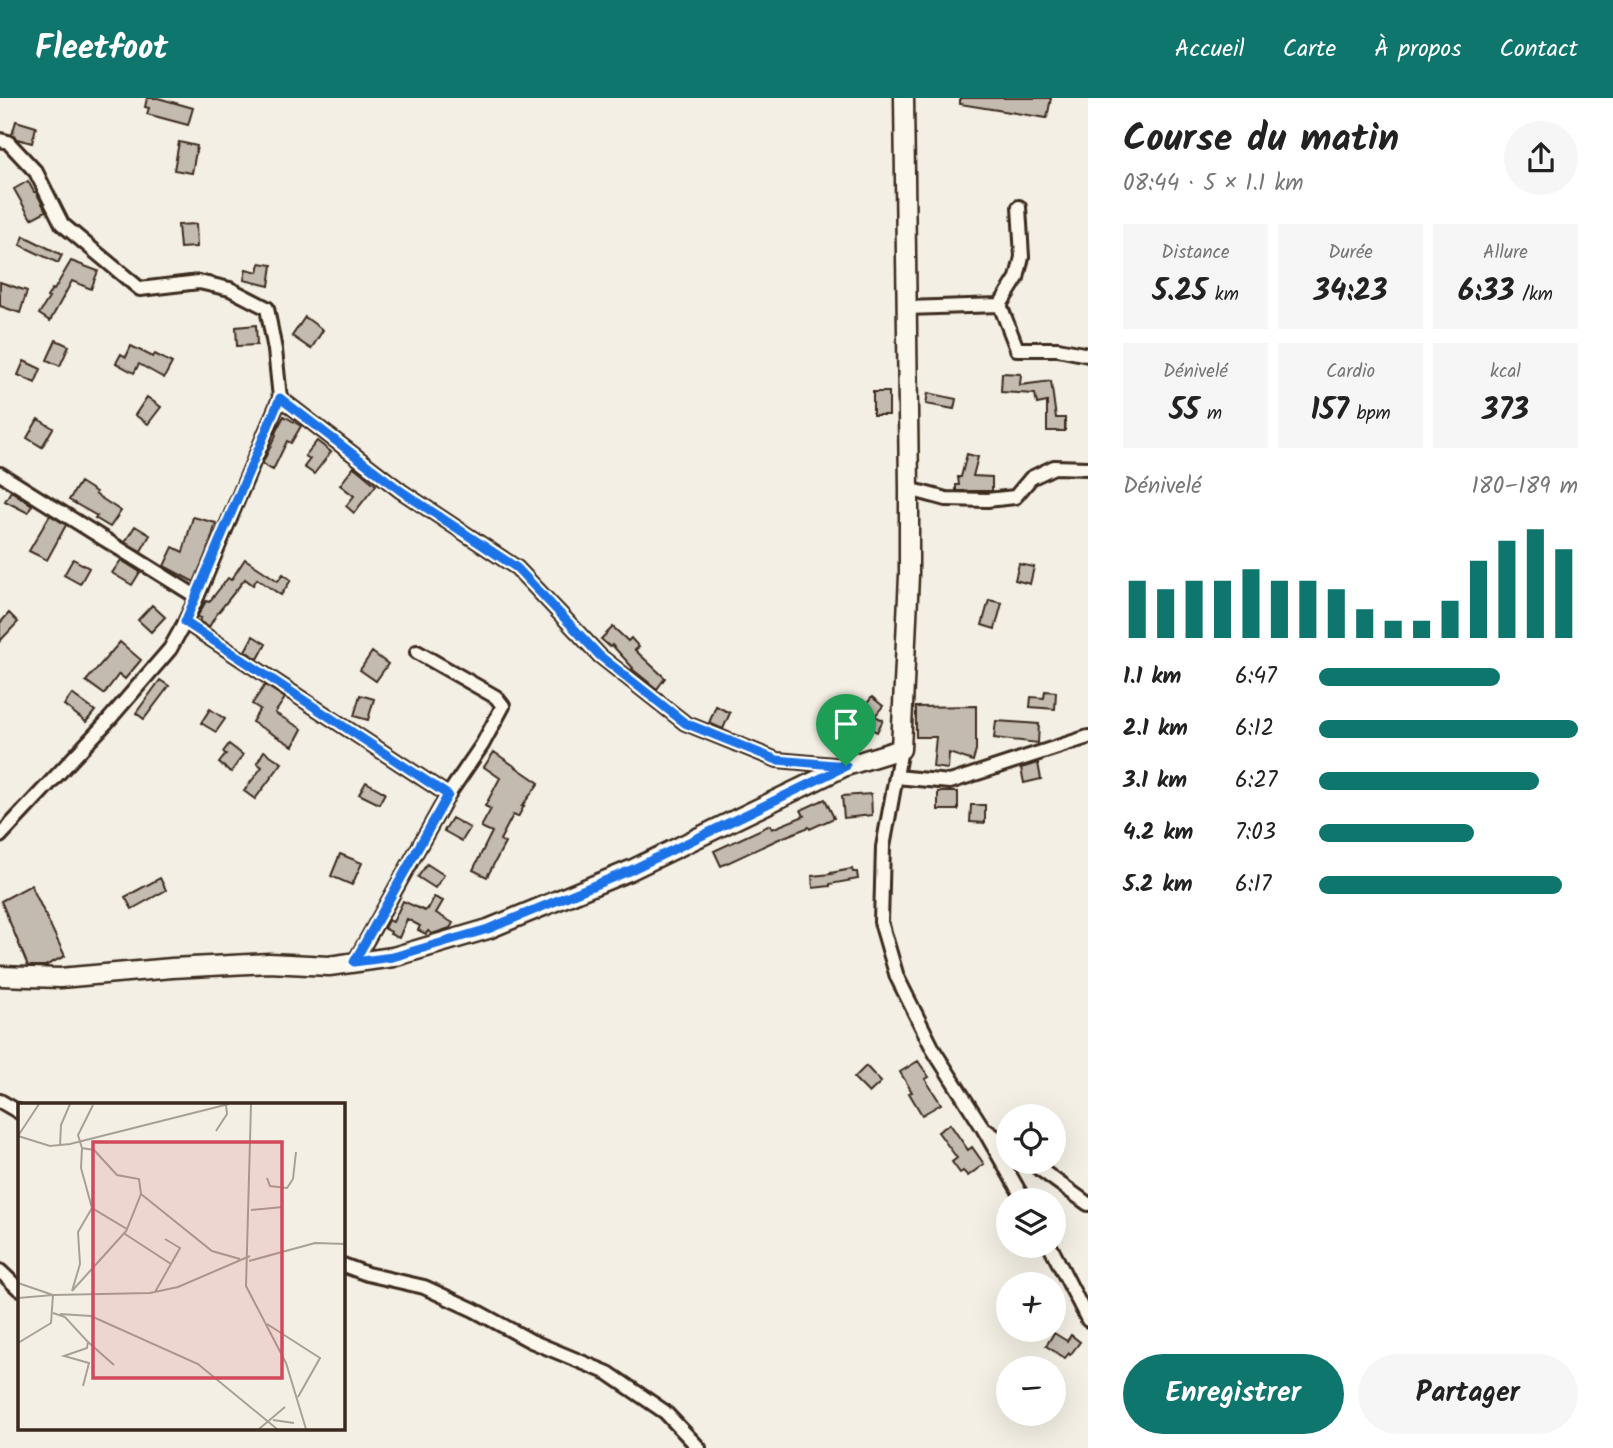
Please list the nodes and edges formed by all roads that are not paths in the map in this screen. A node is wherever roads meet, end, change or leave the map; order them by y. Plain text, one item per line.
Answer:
1 (904, 98) edge
2 (0, 140) edge
3 (1019, 207) dead end
4 (1000, 305) junction
5 (906, 308) junction
6 (1088, 355) edge
7 (280, 398) junction
8 (1088, 468) edge
9 (0, 474) edge
10 (909, 489) junction
11 (197, 597) junction
12 (185, 622) junction
13 (417, 652) dead end
14 (1088, 737) edge
15 (901, 749) junction
16 (846, 766) junction
17 (896, 777) junction
18 (448, 795) junction
19 (0, 836) edge
20 (354, 962) junction
21 (0, 976) edge
22 (0, 1101) edge
23 (18, 1111) edge
24 (983, 1128) junction
25 (996, 1137) edge
26 (1047, 1174) edge
27 (1017, 1188) edge
28 (1088, 1204) edge
29 (1057, 1258) edge
30 (345, 1266) edge
31 (0, 1271) edge
32 (18, 1288) edge
33 (1088, 1320) edge
34 (699, 1448) edge

1 - 5 street
2 - 7 street
3 - 4 street
4 - 5 street
4 - 6 street
5 - 10 street
7 - 11 street
7 - 16 street
8 - 10 street
9 - 11 street
10 - 15 street
11 - 12 street
12 - 18 street
12 - 19 street
13 - 18 street
14 - 17 street
15 - 16 street
15 - 17 street
16 - 20 street
17 - 24 street
18 - 20 street
20 - 21 street
22 - 23 street
24 - 25 street
24 - 27 street
26 - 28 street
29 - 33 street
30 - 34 street
31 - 32 street

